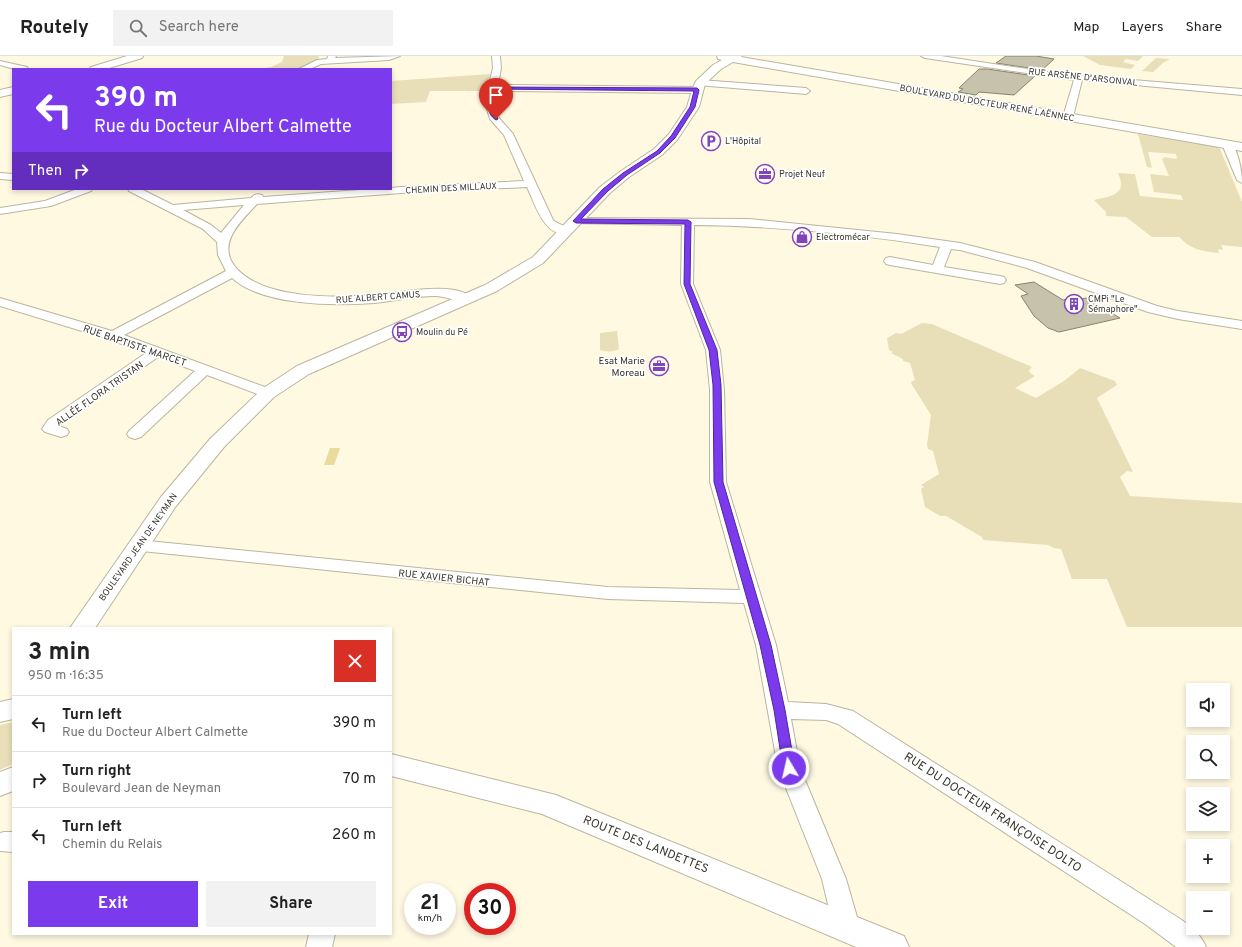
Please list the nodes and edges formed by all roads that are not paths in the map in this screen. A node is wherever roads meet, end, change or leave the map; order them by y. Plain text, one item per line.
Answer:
1 (138, 56) edge
2 (396, 56) edge
3 (496, 56) edge
4 (715, 56) edge
5 (925, 56) edge
6 (734, 58) edge
7 (331, 59) edge
8 (0, 63) edge
9 (20, 68) edge
10 (98, 68) edge
11 (305, 68) edge
12 (1079, 78) junction
13 (699, 86) junction
14 (492, 88) junction
15 (12, 90) edge
16 (806, 91) dead end
17 (1242, 92) edge
18 (0, 94) edge
19 (1068, 117) junction
20 (1227, 144) junction
21 (1242, 147) edge
22 (0, 176) edge
23 (12, 176) edge
24 (1242, 180) edge
25 (530, 184) junction
26 (84, 190) edge
27 (136, 190) edge
28 (264, 190) edge
29 (0, 202) edge
30 (253, 202) junction
31 (47, 204) junction
32 (171, 209) junction
33 (0, 211) edge
34 (688, 222) junction
35 (232, 226) junction
36 (571, 226) junction
37 (207, 227) junction
38 (223, 241) junction
39 (947, 245) junction
40 (890, 261) dead end
41 (938, 269) junction
42 (233, 272) junction
43 (1000, 280) dead end
44 (466, 299) junction
45 (0, 302) edge
46 (1242, 325) edge
47 (113, 336) junction
48 (157, 352) junction
49 (205, 369) junction
50 (268, 393) junction
51 (61, 432) dead end
52 (135, 434) dead end
53 (138, 546) junction
54 (751, 597) junction
55 (83, 627) edge
56 (12, 709) edge
57 (780, 710) junction
58 (0, 712) edge
59 (392, 765) edge
60 (12, 779) edge
61 (0, 784) edge
62 (841, 926) junction
63 (322, 935) edge
64 (318, 947) edge
65 (893, 947) edge
66 (1193, 947) edge

1 - 10 main road
2 - 7 street
3 - 14 street
4 - 6 street, BOULEVARD DU DOCTEUR RENÉ LAËNNEC
5 - 12 street, RUE ARSÈNE D'ARSONVAL
6 - 13 street
6 - 19 street, BOULEVARD DU DOCTEUR RENÉ LAËNNEC
7 - 11 street
8 - 9 street
12 - 17 street, RUE ARSÈNE D'ARSONVAL
12 - 19 street
13 - 14 street
13 - 16 street
13 - 36 street, BOULEVARD JEAN DE NEYMAN
14 - 25 street
15 - 18 main road
19 - 20 street, BOULEVARD DU DOCTEUR RENÉ LAËNNEC
20 - 21 street, BOULEVARD DU DOCTEUR RENÉ LAËNNEC
20 - 24 street
22 - 23 street
25 - 30 street, CHEMIN DES MILLAUX
25 - 36 street
26 - 31 street
27 - 32 street
28 - 30 street
29 - 31 street
30 - 32 street
30 - 35 street
31 - 33 street
32 - 37 street
34 - 36 street
34 - 39 street
34 - 54 street
35 - 37 street
35 - 38 street
36 - 44 street, BOULEVARD JEAN DE NEYMAN
37 - 38 street
38 - 42 street, RUE ALBERT CAMUS
39 - 41 street
39 - 46 street
40 - 41 street
41 - 43 street
42 - 44 street, RUE ALBERT CAMUS
42 - 47 street
44 - 50 street, BOULEVARD JEAN DE NEYMAN
45 - 47 street, RUE BAPTISTE MARCET
47 - 48 street, RUE BAPTISTE MARCET
48 - 49 street, RUE BAPTISTE MARCET
48 - 51 street, ALLÉE FLORA TRISTAN
49 - 50 street, RUE BAPTISTE MARCET
49 - 52 street
50 - 53 street, BOULEVARD JEAN DE NEYMAN
53 - 54 street, RUE XAVIER BICHAT
53 - 55 street, BOULEVARD JEAN DE NEYMAN
54 - 57 street
56 - 58 street
57 - 62 street
57 - 66 street, RUE DU DOCTEUR FRANÇOISE DOLTO
59 - 62 street, ROUTE DES LANDETTES
60 - 61 street
62 - 65 street, ROUTE DES LANDETTES
63 - 64 street

